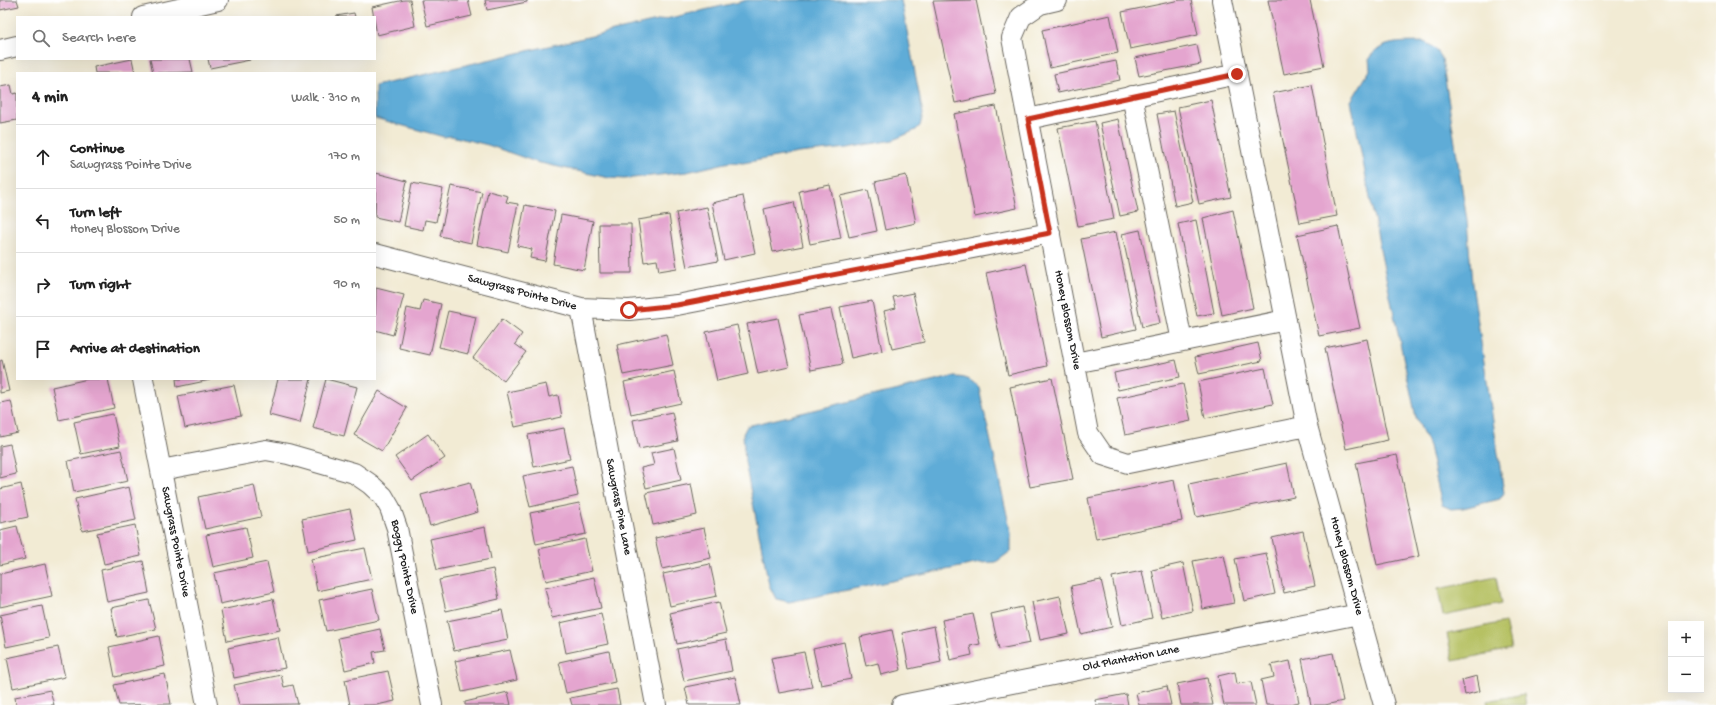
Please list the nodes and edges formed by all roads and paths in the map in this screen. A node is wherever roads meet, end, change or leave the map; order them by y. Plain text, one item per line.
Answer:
1 (218, 0) edge
2 (1057, 0) edge
3 (1222, 0) edge
4 (177, 4) edge
5 (146, 16) edge
6 (16, 46) edge
7 (0, 50) edge
8 (1237, 74) junction
9 (1132, 96) junction
10 (1028, 119) junction
11 (1050, 233) junction
12 (376, 254) edge
13 (581, 308) junction
14 (1286, 320) junction
15 (1182, 342) junction
16 (1075, 363) junction
17 (143, 380) edge
18 (1307, 426) junction
19 (161, 470) junction
20 (1359, 614) junction
21 (207, 705) edge
22 (432, 705) edge
23 (656, 705) edge
24 (902, 705) edge
25 (1384, 705) edge

1 - 4 street
2 - 10 street, Honey Blossom Drive
3 - 8 street, Honey Blossom Drive
4 - 5 street
6 - 7 street
8 - 9 street
8 - 14 street, Honey Blossom Drive
9 - 10 street
9 - 15 street
10 - 11 street, Honey Blossom Drive
11 - 13 street, Sawgrass Pointe Drive
11 - 16 street, Honey Blossom Drive
12 - 13 street, Sawgrass Pointe Drive
13 - 23 street, Sawgrass Pine Lane
14 - 15 street
14 - 18 street, Honey Blossom Drive
15 - 16 street
16 - 18 street, Honey Blossom Drive
17 - 19 street, Sawgrass Pointe Drive
18 - 20 street, Honey Blossom Drive
19 - 21 street, Sawgrass Pointe Drive
19 - 22 street, Boggy Pointe Drive
20 - 24 street, Old Plantation Lane
20 - 25 street, Honey Blossom Drive

